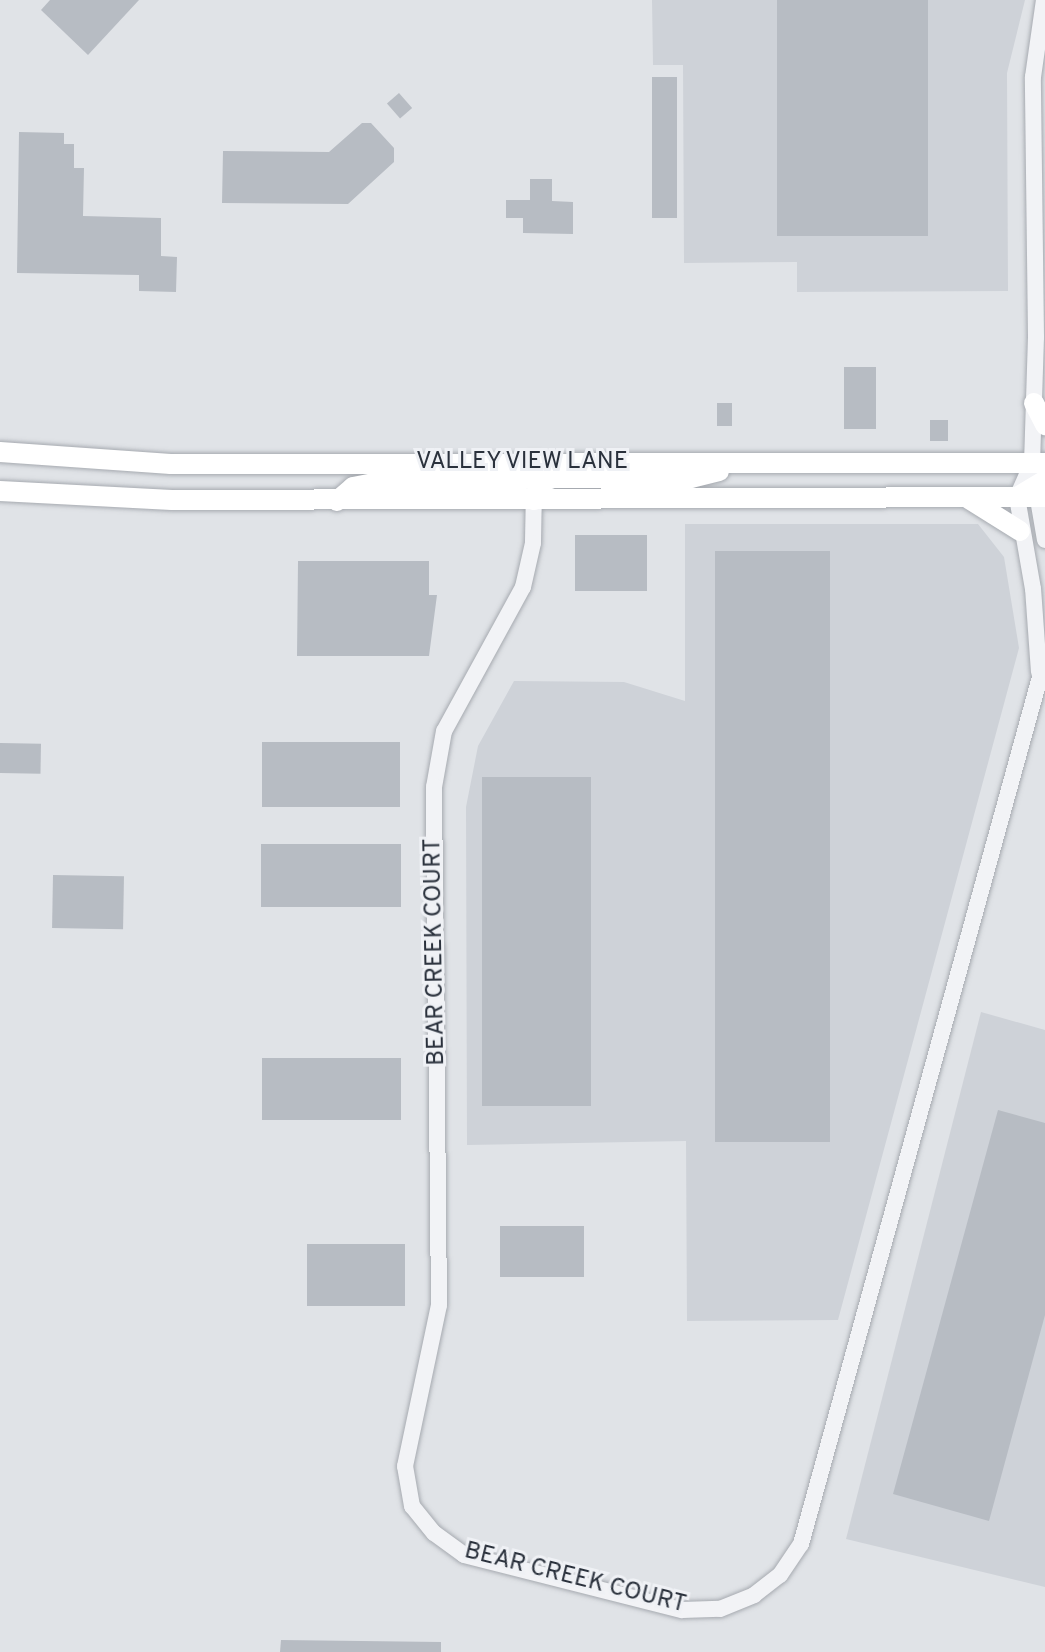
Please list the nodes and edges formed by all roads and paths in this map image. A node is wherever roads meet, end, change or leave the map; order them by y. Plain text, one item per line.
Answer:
1 (1044, 0) edge
2 (1034, 403) junction
3 (1045, 425) edge
4 (0, 452) edge
5 (534, 463) junction
6 (733, 463) junction
7 (171, 464) junction
8 (1040, 480) edge
9 (0, 491) edge
10 (965, 497) junction
11 (1017, 497) junction
12 (172, 500) junction
13 (534, 500) junction
14 (337, 501) junction
15 (1020, 531) junction
16 (1045, 540) edge
17 (1042, 666) edge

1 - 2 street
2 - 3 main road
2 - 8 street
4 - 7 main road, VALLEY VIEW LANE
5 - 6 main road, VALLEY VIEW LANE
5 - 7 main road, VALLEY VIEW LANE
5 - 13 street, BEAR CREEK COURT
5 - 14 main road
6 - 8 main road, VALLEY VIEW LANE
6 - 13 main road
7 - 12 main road
8 - 11 main road, VALLEY VIEW LANE
8 - 11 street, BEAR CREEK COURT
8 - 16 street
9 - 12 main road, VALLEY VIEW LANE
10 - 11 main road, VALLEY VIEW LANE
10 - 13 main road, VALLEY VIEW LANE
10 - 15 main road
11 - 15 street, BEAR CREEK COURT
12 - 14 main road, VALLEY VIEW LANE
13 - 14 main road, VALLEY VIEW LANE
13 - 17 street, BEAR CREEK COURT
15 - 17 street, BEAR CREEK COURT

